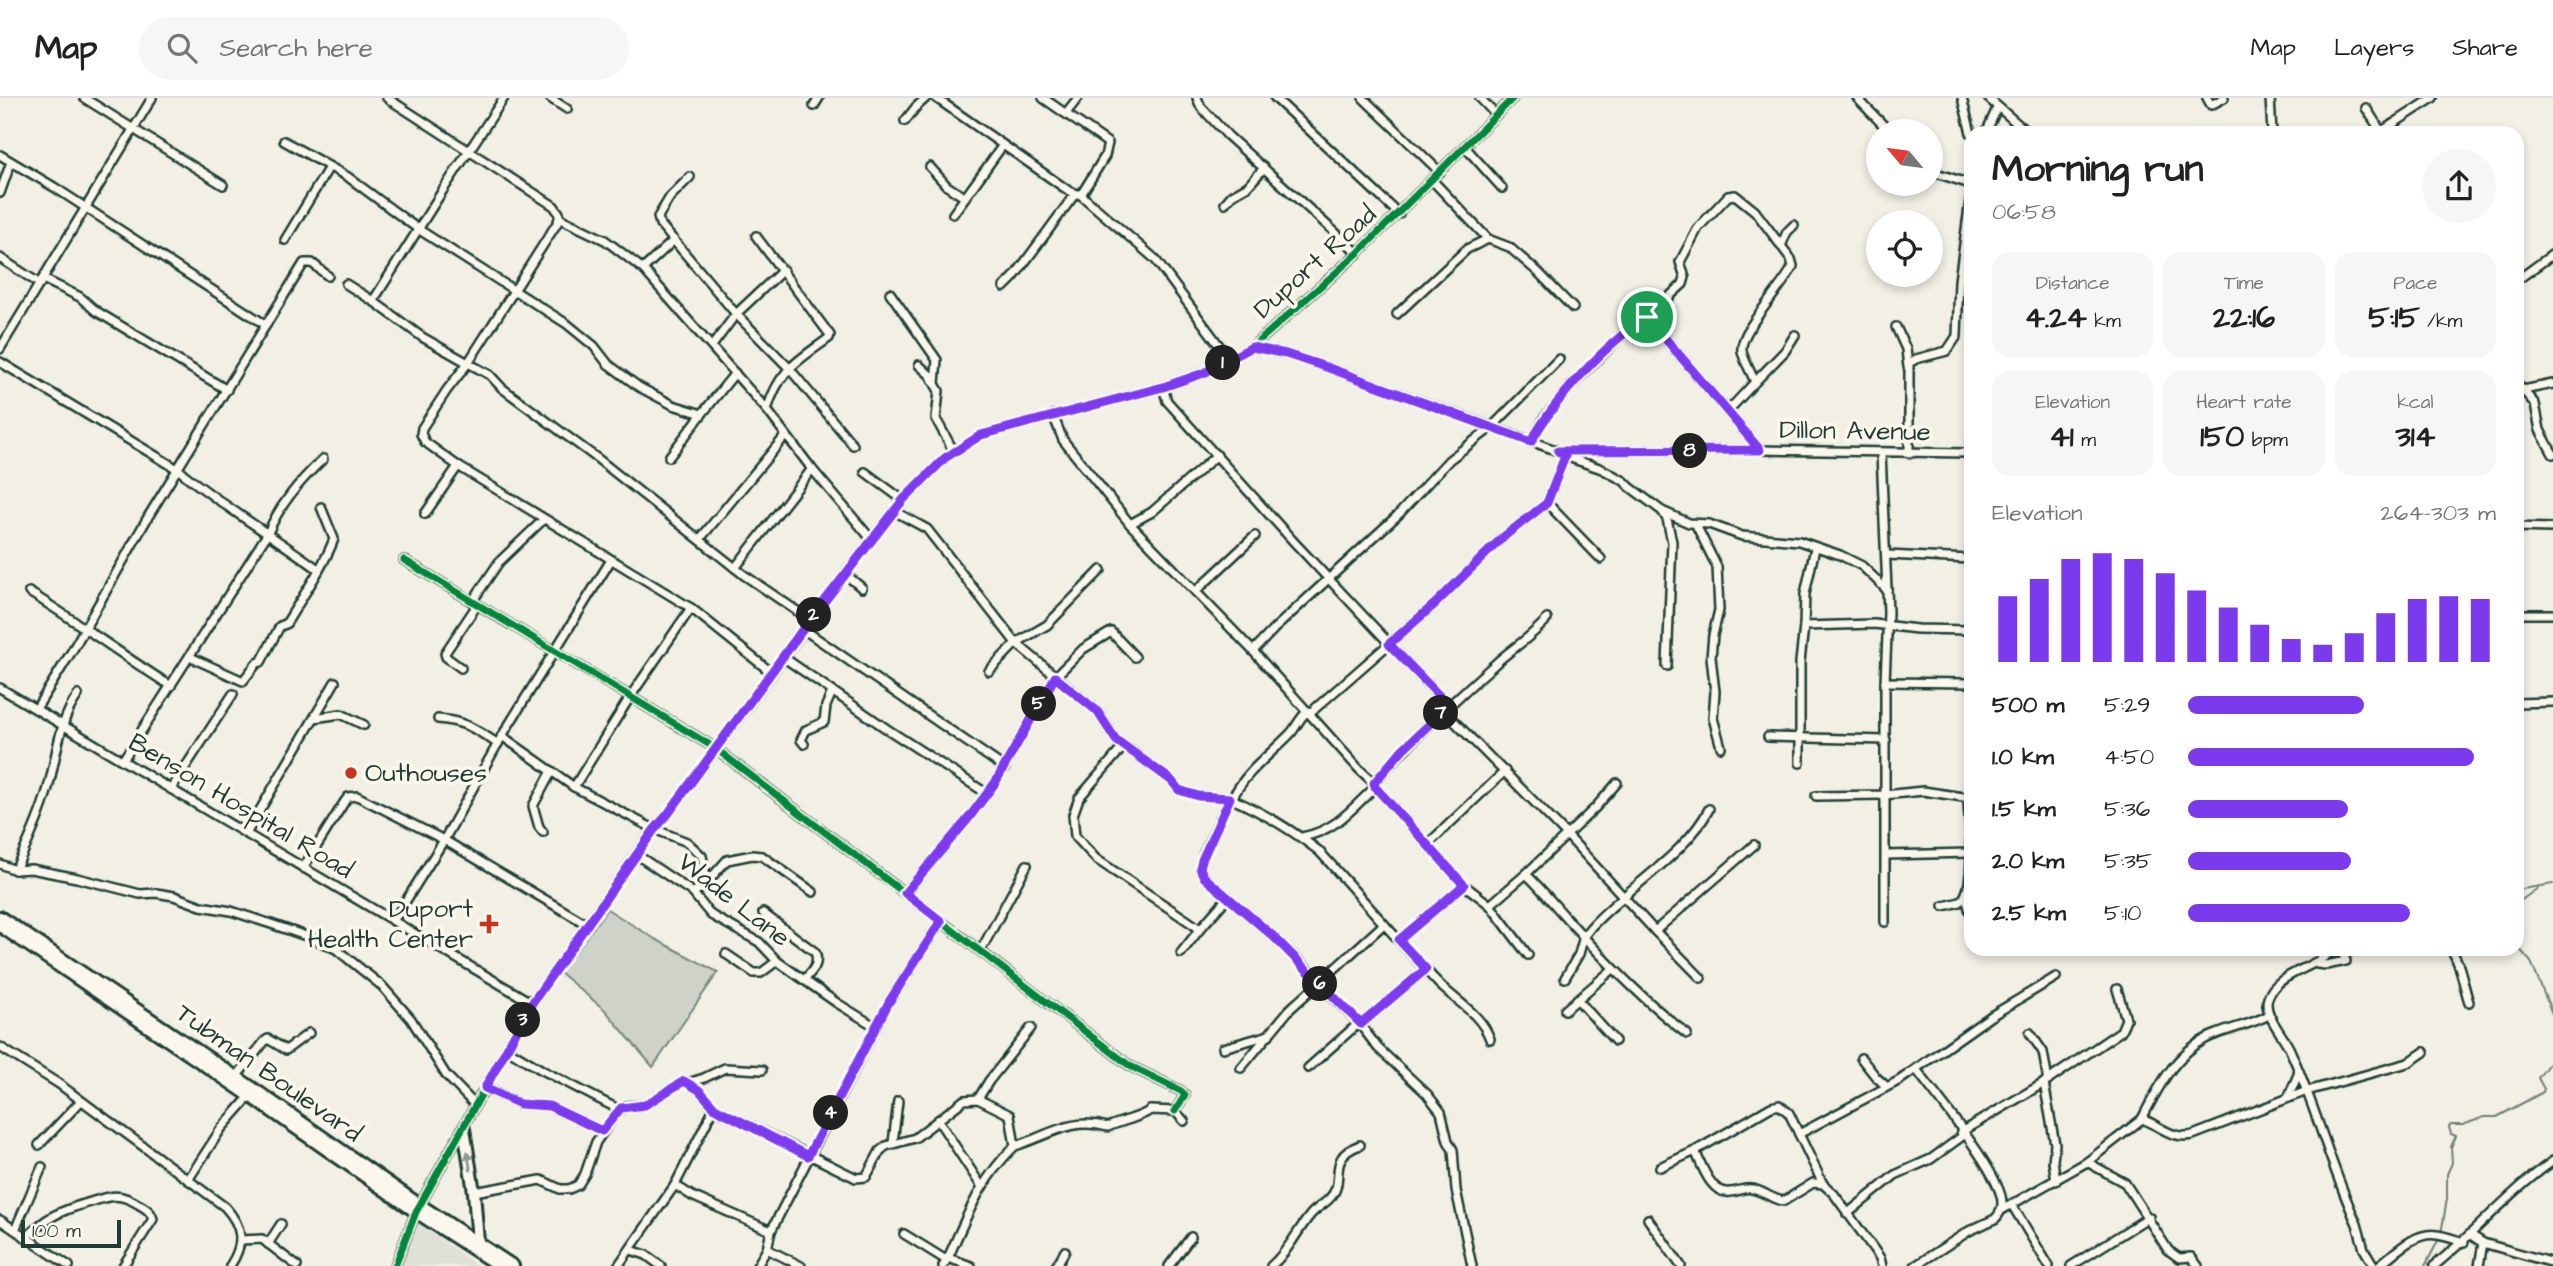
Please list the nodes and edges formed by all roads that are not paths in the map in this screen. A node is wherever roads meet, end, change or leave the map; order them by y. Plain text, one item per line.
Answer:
1 (84, 98) edge
2 (152, 98) edge
3 (387, 98) edge
4 (504, 98) edge
5 (550, 98) edge
6 (819, 98) edge
7 (926, 98) edge
8 (936, 98) edge
9 (1044, 98) edge
10 (1078, 98) edge
11 (1197, 98) edge
12 (1275, 98) edge
13 (1363, 98) edge
14 (1479, 98) edge
15 (1513, 98) edge
16 (1857, 98) edge
17 (1962, 98) edge
18 (1988, 98) edge
19 (2207, 98) edge
20 (2224, 98) edge
21 (2270, 98) edge
22 (2433, 98) edge
23 (814, 106) dead end
24 (568, 108) dead end
25 (1997, 108) junction
26 (2365, 108) dead end
27 (1066, 113) junction
28 (1496, 115) junction
29 (1877, 119) edge
30 (905, 121) dead end
31 (1969, 126) edge
32 (1989, 126) edge
33 (2019, 126) edge
34 (2272, 126) edge
35 (2376, 126) edge
36 (2391, 126) edge
37 (133, 127) junction
38 (284, 141) dead end
39 (1003, 145) junction
40 (1465, 147) junction
41 (469, 149) junction
42 (0, 155) edge
43 (11, 162) junction
44 (329, 167) junction
45 (930, 167) dead end
46 (1264, 168) junction
47 (1440, 172) junction
48 (1943, 175) edge
49 (690, 177) dead end
50 (1432, 180) junction
51 (1964, 182) edge
52 (223, 185) dead end
53 (1503, 188) dead end
54 (0, 193) edge
55 (1078, 194) junction
56 (964, 197) junction
57 (1225, 203) dead end
58 (86, 208) junction
59 (953, 214) dead end
60 (1399, 214) junction
61 (559, 220) junction
62 (1794, 225) dead end
63 (418, 229) junction
64 (756, 236) dead end
65 (1488, 239) junction
66 (285, 240) dead end
67 (674, 240) junction
68 (1964, 244) edge
69 (1781, 246) junction
70 (1358, 253) junction
71 (2553, 254) edge
72 (0, 258) edge
73 (643, 269) junction
74 (783, 270) junction
75 (2524, 275) edge
76 (328, 276) dead end
77 (42, 282) junction
78 (345, 284) dead end
79 (1004, 287) dead end
80 (513, 291) junction
81 (890, 293) dead end
82 (373, 301) junction
83 (1573, 308) dead end
84 (736, 314) junction
85 (1397, 314) dead end
86 (1647, 317) junction
87 (266, 325) junction
88 (1896, 327) dead end
89 (1795, 335) dead end
90 (712, 346) junction
91 (1252, 347) junction
92 (0, 349) edge
93 (1559, 359) dead end
94 (1230, 360) junction
95 (0, 362) edge
96 (468, 363) junction
97 (919, 365) dead end
98 (789, 368) junction
99 (1908, 368) junction
100 (735, 373) junction
101 (1755, 382) junction
102 (935, 383) junction
103 (2553, 384) edge
104 (1163, 387) junction
105 (227, 390) junction
106 (2524, 390) edge
107 (2524, 391) edge
108 (767, 410) junction
109 (1728, 411) junction
110 (702, 414) junction
111 (1053, 415) junction
112 (1492, 427) junction
113 (786, 435) junction
114 (1531, 442) junction
115 (853, 444) dead end
116 (1760, 450) junction
117 (954, 452) junction
118 (1881, 453) junction
119 (1909, 453) junction
120 (1964, 453) edge
121 (1562, 454) junction
122 (2553, 454) edge
123 (1217, 455) junction
124 (670, 457) dead end
125 (323, 459) dead end
126 (458, 466) junction
127 (812, 469) junction
128 (178, 470) junction
129 (865, 472) dead end
130 (903, 500) junction
131 (1547, 503) junction
132 (321, 507) dead end
133 (894, 511) junction
134 (1662, 511) junction
135 (425, 514) dead end
136 (543, 520) junction
137 (1130, 524) junction
138 (1696, 525) junction
139 (2524, 527) edge
140 (2553, 528) edge
141 (268, 533) junction
142 (1255, 536) dead end
143 (700, 539) junction
144 (872, 540) junction
145 (1815, 548) junction
146 (1887, 555) junction
147 (404, 559) dead end
148 (1601, 559) dead end
149 (1964, 559) edge
150 (611, 561) junction
151 (735, 568) junction
152 (318, 569) junction
153 (1101, 570) dead end
154 (845, 574) junction
155 (1329, 579) junction
156 (862, 588) dead end
157 (1887, 590) junction
158 (1196, 591) junction
159 (29, 592) dead end
160 (474, 603) junction
161 (691, 608) junction
162 (2524, 614) edge
163 (2553, 614) edge
164 (1547, 619) dead end
165 (810, 620) junction
166 (1888, 625) junction
167 (1804, 626) junction
168 (86, 627) junction
169 (803, 629) junction
170 (1964, 630) edge
171 (1016, 643) junction
172 (1389, 644) junction
173 (554, 651) junction
174 (1253, 651) junction
175 (190, 657) junction
176 (783, 657) junction
177 (1135, 657) dead end
178 (1667, 666) dead end
179 (461, 668) dead end
180 (989, 671) dead end
181 (772, 673) junction
182 (1055, 677) junction
183 (335, 682) dead end
184 (1885, 682) junction
185 (1964, 683) edge
186 (171, 686) junction
187 (0, 688) edge
188 (832, 692) junction
189 (233, 694) dead end
190 (78, 695) dead end
191 (630, 697) junction
192 (2553, 702) edge
193 (2524, 703) edge
194 (36, 709) junction
195 (1446, 709) junction
196 (1309, 712) junction
197 (314, 718) junction
198 (438, 719) dead end
199 (364, 725) dead end
200 (63, 726) junction
201 (502, 736) junction
202 (1768, 737) dead end
203 (1800, 738) junction
204 (1886, 740) junction
205 (498, 744) junction
206 (804, 744) dead end
207 (1124, 746) junction
208 (1721, 747) dead end
209 (715, 748) junction
210 (123, 760) junction
211 (1800, 763) dead end
212 (1005, 768) junction
213 (552, 771) junction
214 (1504, 771) junction
215 (1617, 783) dead end
216 (1375, 785) junction
217 (574, 787) junction
218 (171, 789) junction
219 (986, 793) junction
220 (1884, 795) junction
221 (1816, 796) dead end
222 (1964, 797) edge
223 (1231, 798) junction
224 (1709, 808) dead end
225 (654, 830) junction
226 (543, 832) dead end
227 (246, 834) junction
228 (1566, 834) junction
229 (1302, 837) junction
230 (444, 840) junction
231 (1427, 845) junction
232 (1754, 845) dead end
233 (1964, 853) edge
234 (637, 855) junction
235 (1886, 855) junction
236 (0, 864) edge
237 (1027, 865) dead end
238 (303, 868) junction
239 (15, 870) junction
240 (1526, 874) junction
241 (707, 882) junction
242 (1464, 885) junction
243 (692, 892) junction
244 (813, 892) dead end
245 (905, 893) junction
246 (1624, 896) junction
247 (1228, 897) junction
248 (1964, 899) edge
249 (1490, 905) junction
250 (1944, 906) dead end
251 (763, 913) dead end
252 (0, 917) edge
253 (394, 920) junction
254 (941, 921) junction
255 (1885, 922) dead end
256 (1384, 923) junction
257 (588, 925) junction
258 (0, 927) edge
259 (1199, 929) junction
260 (1655, 932) junction
261 (1584, 936) junction
262 (1399, 940) junction
263 (981, 950) junction
264 (1181, 953) dead end
265 (726, 954) dead end
266 (1528, 955) dead end
267 (2326, 956) edge
268 (2344, 956) edge
269 (2454, 956) edge
270 (777, 961) junction
271 (2316, 964) junction
272 (1426, 969) junction
273 (1613, 969) junction
274 (2056, 977) dead end
275 (1565, 978) dead end
276 (1701, 978) dead end
277 (804, 980) junction
278 (1319, 982) junction
279 (2117, 989) dead end
280 (1577, 999) junction
281 (532, 1003) junction
282 (2469, 1003) dead end
283 (1565, 1010) dead end
284 (2269, 1014) junction
285 (1360, 1023) junction
286 (876, 1027) junction
287 (1031, 1028) dead end
288 (309, 1033) dead end
289 (2030, 1033) dead end
290 (1686, 1034) dead end
291 (1270, 1035) junction
292 (1490, 1039) dead end
293 (1615, 1041) dead end
294 (0, 1048) edge
295 (1223, 1048) dead end
296 (506, 1049) junction
297 (2424, 1052) dead end
298 (1861, 1058) dead end
299 (1241, 1068) dead end
300 (1308, 1068) dead end
301 (1916, 1069) junction
302 (762, 1070) dead end
303 (2299, 1072) junction
304 (236, 1077) junction
305 (2046, 1082) junction
306 (688, 1083) junction
307 (1886, 1086) junction
308 (485, 1088) junction
309 (2307, 1091) junction
310 (250, 1096) junction
311 (2288, 1098) junction
312 (978, 1099) junction
313 (898, 1101) dead end
314 (80, 1102) junction
315 (475, 1105) junction
316 (715, 1108) junction
317 (620, 1110) junction
318 (1175, 1111) junction
319 (2142, 1119) junction
320 (938, 1120) junction
321 (1184, 1121) dead end
322 (464, 1129) junction
323 (602, 1131) junction
324 (1963, 1133) junction
325 (1799, 1134) junction
326 (893, 1143) junction
327 (39, 1145) dead end
328 (1360, 1145) dead end
329 (1015, 1146) junction
330 (1695, 1152) junction
331 (808, 1156) junction
332 (2553, 1161) edge
333 (2087, 1162) junction
334 (42, 1167) dead end
335 (1660, 1167) dead end
336 (188, 1180) junction
337 (2056, 1181) junction
338 (1824, 1184) junction
339 (675, 1185) junction
340 (982, 1187) junction
341 (474, 1192) junction
342 (2012, 1205) junction
343 (418, 1209) junction
344 (2000, 1211) junction
345 (1847, 1214) junction
346 (2149, 1217) junction
347 (1648, 1219) dead end
348 (0, 1220) edge
349 (281, 1224) dead end
350 (15, 1230) junction
351 (771, 1231) junction
352 (904, 1234) dead end
353 (2471, 1235) junction
354 (1191, 1237) dead end
355 (26, 1238) junction
356 (241, 1240) junction
357 (478, 1242) junction
358 (2464, 1242) junction
359 (2483, 1243) junction
360 (268, 1244) junction
361 (767, 1249) junction
362 (631, 1250) junction
363 (1065, 1251) dead end
364 (55, 1257) junction
365 (946, 1261) edge
366 (487, 1262) edge
367 (2553, 1263) edge
368 (48, 1266) edge
369 (69, 1266) edge
370 (123, 1266) edge
371 (230, 1266) edge
372 (297, 1266) edge
373 (395, 1266) edge
374 (499, 1266) edge
375 (513, 1266) edge
376 (618, 1266) edge
377 (661, 1266) edge
378 (757, 1266) edge
379 (801, 1266) edge
380 (971, 1266) edge
381 (1056, 1266) edge
382 (1169, 1266) edge
383 (1271, 1266) edge
384 (1472, 1266) edge
385 (1681, 1266) edge
386 (1882, 1266) edge
387 (1916, 1266) edge
388 (2049, 1266) edge
389 (2071, 1266) edge
390 (2198, 1266) edge
391 (2376, 1266) edge
392 (2434, 1266) edge
393 (2479, 1266) edge

1 - 37 street
2 - 37 street
3 - 41 street
4 - 41 street
5 - 24 street
6 - 23 street
7 - 30 street
8 - 39 street
9 - 27 street
10 - 27 street
11 - 46 street
12 - 60 street
13 - 47 street
14 - 28 street
15 - 28 street, Duport Road
16 - 29 street
17 - 31 street
18 - 25 street
19 - 20 street
21 - 34 street
22 - 36 street
25 - 32 street
25 - 33 street
26 - 35 street
27 - 55 street
28 - 40 street, Duport Road
37 - 52 street
37 - 58 street
38 - 44 street
39 - 55 street
39 - 56 street
40 - 47 street, Duport Road
40 - 53 street
41 - 61 street
41 - 63 street
42 - 43 street
43 - 54 street
43 - 58 street
44 - 63 street
44 - 66 street
45 - 56 street
46 - 57 street
46 - 70 street
47 - 50 street, Duport Road
48 - 51 street
49 - 67 street
50 - 60 street, Duport Road
50 - 65 street
55 - 79 street
55 - 94 street
56 - 59 street
58 - 77 street
58 - 87 street
60 - 70 street, Duport Road
61 - 73 street
61 - 80 street
62 - 69 street
63 - 80 street
63 - 82 street
64 - 74 street
65 - 83 street
65 - 85 street
67 - 73 street
67 - 84 street
68 - 99 street
69 - 86 street
69 - 101 street
70 - 91 street, Duport Road
71 - 75 street
72 - 77 street
73 - 90 street
74 - 84 street
74 - 98 street
76 - 87 street
77 - 92 street
77 - 105 street
78 - 82 street
80 - 96 street
80 - 110 street
81 - 102 street
82 - 96 street
84 - 90 street
84 - 98 street
86 - 109 street
86 - 114 street
87 - 105 street
88 - 99 street
89 - 101 street
90 - 100 street
91 - 94 street, Duport Road
91 - 112 street, Dillon Avenue
93 - 112 street
94 - 104 street, Duport Road
95 - 128 street
96 - 126 street
96 - 143 street
97 - 102 street
98 - 108 street
98 - 115 street
99 - 119 street
100 - 108 street
100 - 110 street
101 - 109 street
102 - 117 street
103 - 106 street
104 - 111 street, Duport Road
104 - 123 street
105 - 128 street
107 - 122 street
108 - 113 street
109 - 116 street
110 - 124 street
111 - 117 street, Duport Road
111 - 137 street
112 - 114 street, Dillon Avenue
112 - 155 street
113 - 127 street
113 - 143 street
114 - 121 street, Dillon Avenue
116 - 118 street, Dillon Avenue
116 - 121 street, Dillon Avenue
117 - 130 street, Duport Road
118 - 119 street, Dillon Avenue
118 - 146 street
119 - 120 street, Dillon Avenue
121 - 131 street
121 - 134 street
123 - 137 street
123 - 155 street
125 - 141 street
126 - 135 street
126 - 136 street
127 - 144 street
127 - 151 street
128 - 141 street
128 - 168 street
129 - 130 street
130 - 133 street, Duport Road
131 - 148 street
131 - 172 street
132 - 152 street
133 - 144 street, Duport Road
133 - 171 street
134 - 138 street
134 - 178 street
136 - 150 street
136 - 160 street
137 - 158 street
138 - 145 street
138 - 208 street
139 - 140 street
141 - 152 street
141 - 175 street
142 - 158 street
143 - 151 street
144 - 154 street, Duport Road
145 - 157 street
145 - 167 street
146 - 149 street
146 - 157 street
147 - 160 street
150 - 161 street
150 - 173 street
151 - 165 street
152 - 175 street
153 - 171 street
154 - 156 street
154 - 165 street, Duport Road
155 - 172 street
155 - 174 street
157 - 166 street
158 - 174 street
159 - 168 street
160 - 173 street
160 - 179 street
161 - 181 street
161 - 191 street
162 - 163 street
164 - 195 street
165 - 169 street, Duport Road
166 - 167 street
166 - 170 street
166 - 184 street
167 - 203 street
168 - 186 street
168 - 194 street
169 - 176 street, Duport Road
169 - 212 street
171 - 180 street
171 - 182 street
172 - 195 street
172 - 196 street
173 - 191 street
173 - 201 street
174 - 196 street
175 - 186 street
176 - 181 street, Duport Road
176 - 188 street
177 - 182 street
181 - 209 street, Duport Road
182 - 207 street
182 - 212 street
183 - 197 street
184 - 185 street
184 - 204 street
186 - 210 street
187 - 194 street, Benson Hospital Road
188 - 206 street
188 - 219 street
189 - 218 street
190 - 200 street
191 - 209 street
191 - 217 street
192 - 193 street
194 - 200 street, Benson Hospital Road
195 - 214 street
195 - 216 street
196 - 216 street
196 - 223 street
197 - 199 street
197 - 227 street
198 - 205 street
200 - 210 street, Benson Hospital Road
200 - 239 street
201 - 205 street
201 - 213 street
202 - 203 street
203 - 204 street
203 - 211 street
204 - 220 street
205 - 230 street
207 - 223 street
207 - 259 street
209 - 225 street, Duport Road
209 - 245 street
210 - 218 street, Benson Hospital Road
212 - 219 street
213 - 217 street
213 - 226 street
214 - 228 street
214 - 231 street
215 - 228 street
216 - 229 street
216 - 231 street
217 - 225 street
218 - 227 street, Benson Hospital Road
219 - 245 street
220 - 221 street
220 - 222 street
220 - 235 street
223 - 229 street
223 - 247 street
224 - 246 street
225 - 234 street, Duport Road
225 - 241 street
227 - 238 street, Benson Hospital Road
228 - 240 street
228 - 246 street
229 - 256 street
230 - 238 street
230 - 253 street
230 - 257 street
231 - 242 street
232 - 260 street
233 - 235 street
234 - 243 street, Wade Lane
234 - 257 street, Duport Road
235 - 255 street
236 - 239 street
237 - 263 street
238 - 253 street, Benson Hospital Road
239 - 315 street
240 - 249 street
240 - 261 street
241 - 243 street
241 - 244 street
242 - 249 street
242 - 262 street
243 - 270 street, Wade Lane
245 - 254 street
246 - 260 street
246 - 261 street
247 - 259 street
247 - 278 street
248 - 250 street
249 - 266 street
251 - 277 street
252 - 304 highway, Tubman Boulevard
253 - 281 street, Benson Hospital Road
254 - 263 street
254 - 286 street
256 - 262 street
256 - 278 street
257 - 281 street, Duport Road
258 - 310 highway, Tubman Boulevard
259 - 264 street
260 - 276 street
261 - 273 street
261 - 275 street
262 - 272 street
263 - 318 street
265 - 270 street
267 - 271 street
268 - 271 street
269 - 282 street
270 - 277 street, Wade Lane
271 - 284 street
272 - 285 street
272 - 292 street
273 - 280 street
273 - 290 street
274 - 301 street
277 - 286 street, Wade Lane
278 - 285 street
278 - 291 street
279 - 305 street
280 - 283 street
280 - 293 street
281 - 296 street, Duport Road
284 - 303 street
284 - 319 street
285 - 300 street
285 - 384 street
286 - 331 street
287 - 312 street
288 - 304 street
289 - 305 street
291 - 295 street
291 - 299 street
294 - 314 street
296 - 308 street, Duport Road
296 - 317 street
297 - 309 street
298 - 307 street
301 - 307 street
301 - 324 street
302 - 306 street
303 - 309 street
303 - 311 street
304 - 343 highway, Tubman Boulevard
305 - 324 street
305 - 337 street
306 - 316 street
306 - 317 street
307 - 325 street
308 - 315 street, Duport Road
308 - 323 street
309 - 311 street
309 - 391 street
310 - 336 street
310 - 343 highway, Tubman Boulevard
311 - 319 street
312 - 320 street
312 - 329 street
313 - 326 street
314 - 327 street
314 - 336 street
315 - 322 street, Duport Road
316 - 331 street
316 - 339 street
317 - 323 street
318 - 321 street
318 - 329 street
319 - 333 street
320 - 326 street
320 - 340 street
341 -> 322 highway
322 - 343 street, Duport Road
323 - 341 street
324 - 344 street
324 - 345 street
325 - 330 street
325 - 338 street
326 - 331 street
328 - 383 street
329 - 340 street
330 - 335 street
330 - 338 street
331 - 351 street
332 - 353 street
333 - 337 street
333 - 346 street
334 - 350 street
336 - 356 street
337 - 342 street
338 - 345 street
339 - 351 street
339 - 362 street
340 - 365 street
341 - 357 highway
342 - 344 street
342 - 388 street
343 - 357 highway, Tubman Boulevard
343 - 366 highway, Tubman Boulevard
343 - 373 street, Duport Road
344 - 387 street
345 - 386 street
346 - 389 street
346 - 390 street
347 - 385 street
348 - 350 street
349 - 360 street
350 - 355 street
351 - 361 street
352 - 365 street
353 - 358 street
353 - 359 street
354 - 382 street
355 - 364 street
355 - 370 street
356 - 360 street
356 - 371 street
357 - 375 highway, Tubman Boulevard
358 - 391 street
358 - 392 street
359 - 367 street
359 - 393 street
360 - 372 street
361 - 378 street
361 - 379 street
362 - 376 street
362 - 377 street
363 - 381 street
364 - 368 street
364 - 369 street
365 - 380 street
366 - 374 highway, Tubman Boulevard

